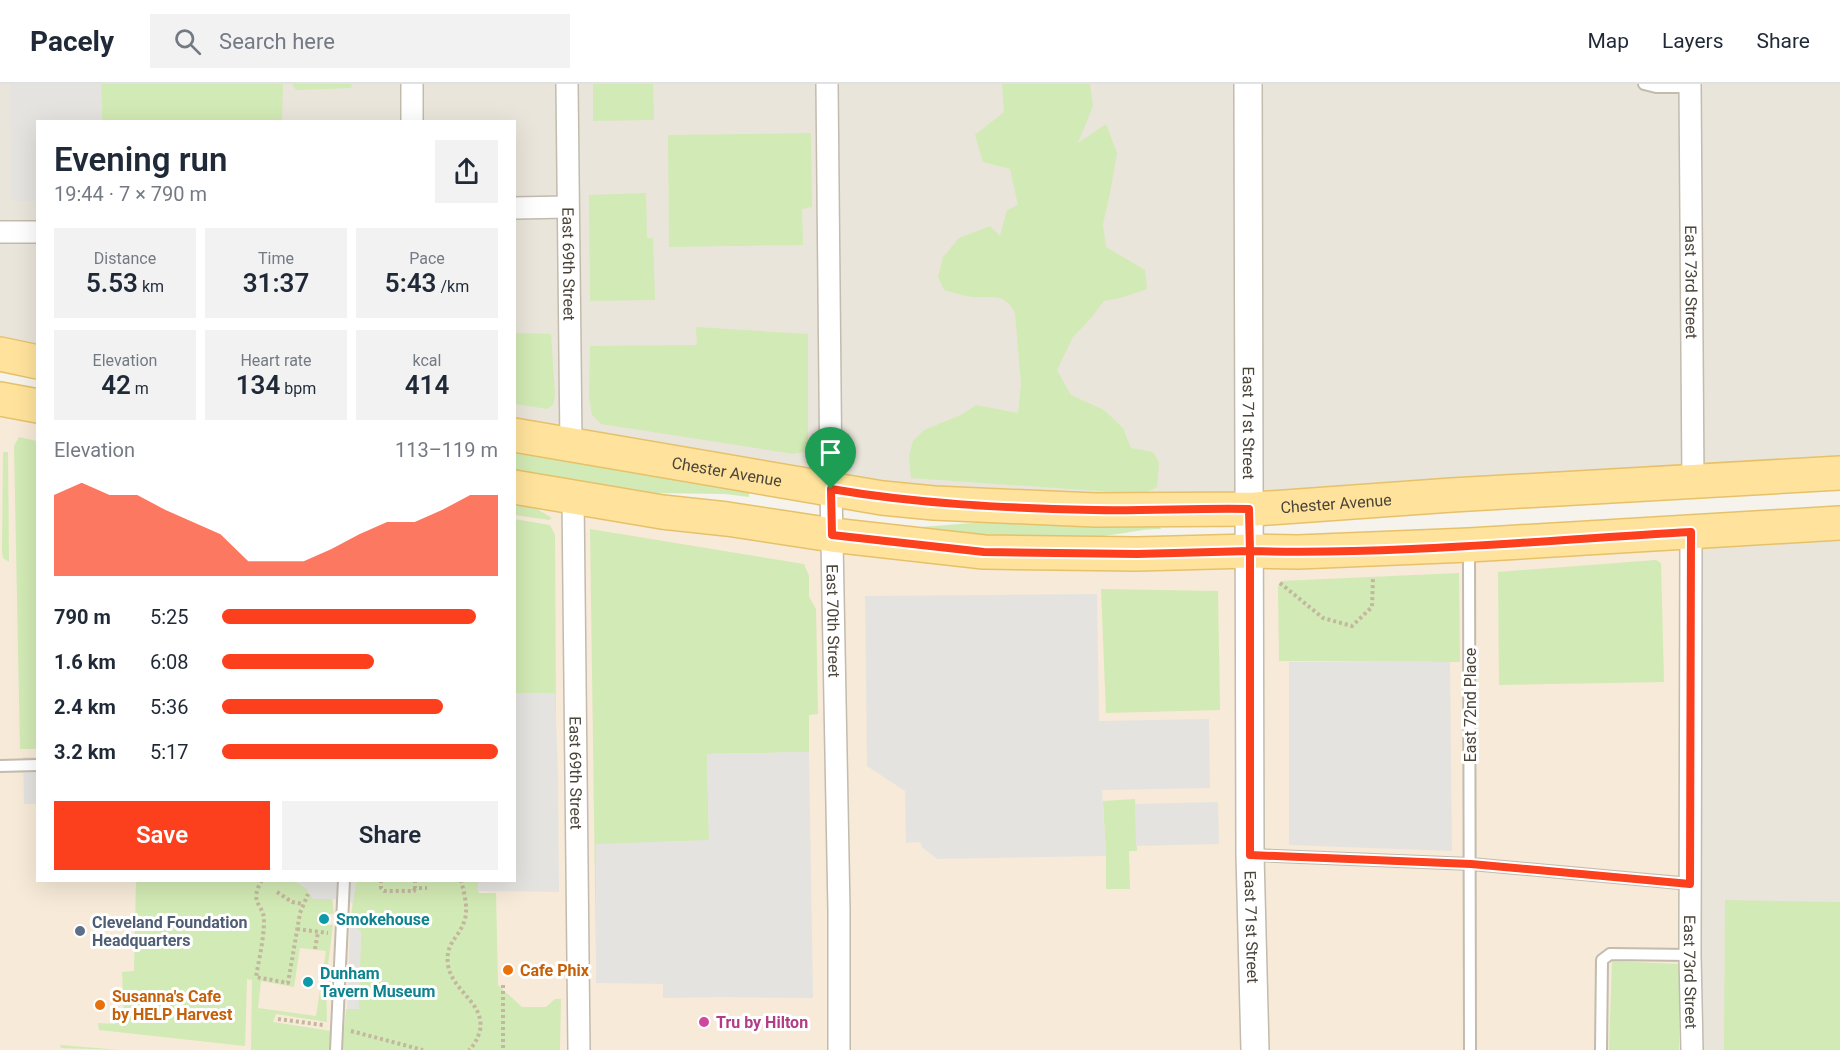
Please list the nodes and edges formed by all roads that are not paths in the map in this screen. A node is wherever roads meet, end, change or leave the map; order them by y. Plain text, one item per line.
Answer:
1 (411, 84) edge
2 (567, 84) edge
3 (827, 84) edge
4 (1248, 84) edge
5 (1644, 84) edge
6 (1690, 86) edge
7 (412, 120) edge
8 (568, 207) junction
9 (516, 208) edge
10 (0, 232) edge
11 (36, 232) edge
12 (0, 354) edge
13 (36, 362) edge
14 (0, 399) edge
15 (36, 406) edge
16 (516, 435) edge
17 (570, 445) junction
18 (1840, 473) edge
19 (1693, 481) junction
20 (516, 487) edge
21 (831, 489) junction
22 (573, 497) junction
23 (1249, 509) junction
24 (1840, 523) edge
25 (1691, 532) junction
26 (832, 535) junction
27 (1469, 545) junction
28 (1250, 551) junction
29 (36, 765) edge
30 (0, 766) edge
31 (1250, 855) junction
32 (1471, 864) junction
33 (344, 882) edge
34 (1690, 884) junction
35 (1690, 954) junction
36 (336, 1050) edge
37 (579, 1050) edge
38 (839, 1050) edge
39 (1255, 1050) edge
40 (1470, 1050) edge
41 (1601, 1050) edge
42 (1692, 1050) edge

1 - 7 street
2 - 8 street, East 69th Street
3 - 21 street, East 70th Street
4 - 23 street, East 71st Street
5 - 6 lane
6 - 19 street, East 73rd Street
8 - 9 street
8 - 17 street, East 69th Street
10 - 11 street
12 - 13 main road
14 - 15 main road
16 - 17 main road, Chester Avenue
17 - 21 main road, Chester Avenue
18 - 19 main road, Chester Avenue
19 - 23 main road, Chester Avenue
20 - 22 main road
21 - 23 main road, Chester Avenue
21 - 26 street, East 70th Street
22 - 26 main road
22 - 37 street, East 69th Street
23 - 28 street, East 71st Street
24 - 25 main road
25 - 27 main road
25 - 34 street, East 73rd Street
26 - 28 main road
26 - 38 street, East 70th Street
27 - 28 main road
27 - 32 lane, East 72nd Place
28 - 31 street, East 71st Street
29 - 30 lane
31 - 32 lane
31 - 39 street, East 71st Street
32 - 34 lane
32 - 40 lane, East 72nd Place
33 - 36 lane
34 - 35 street, East 73rd Street
35 - 41 lane
35 - 42 street, East 73rd Street

